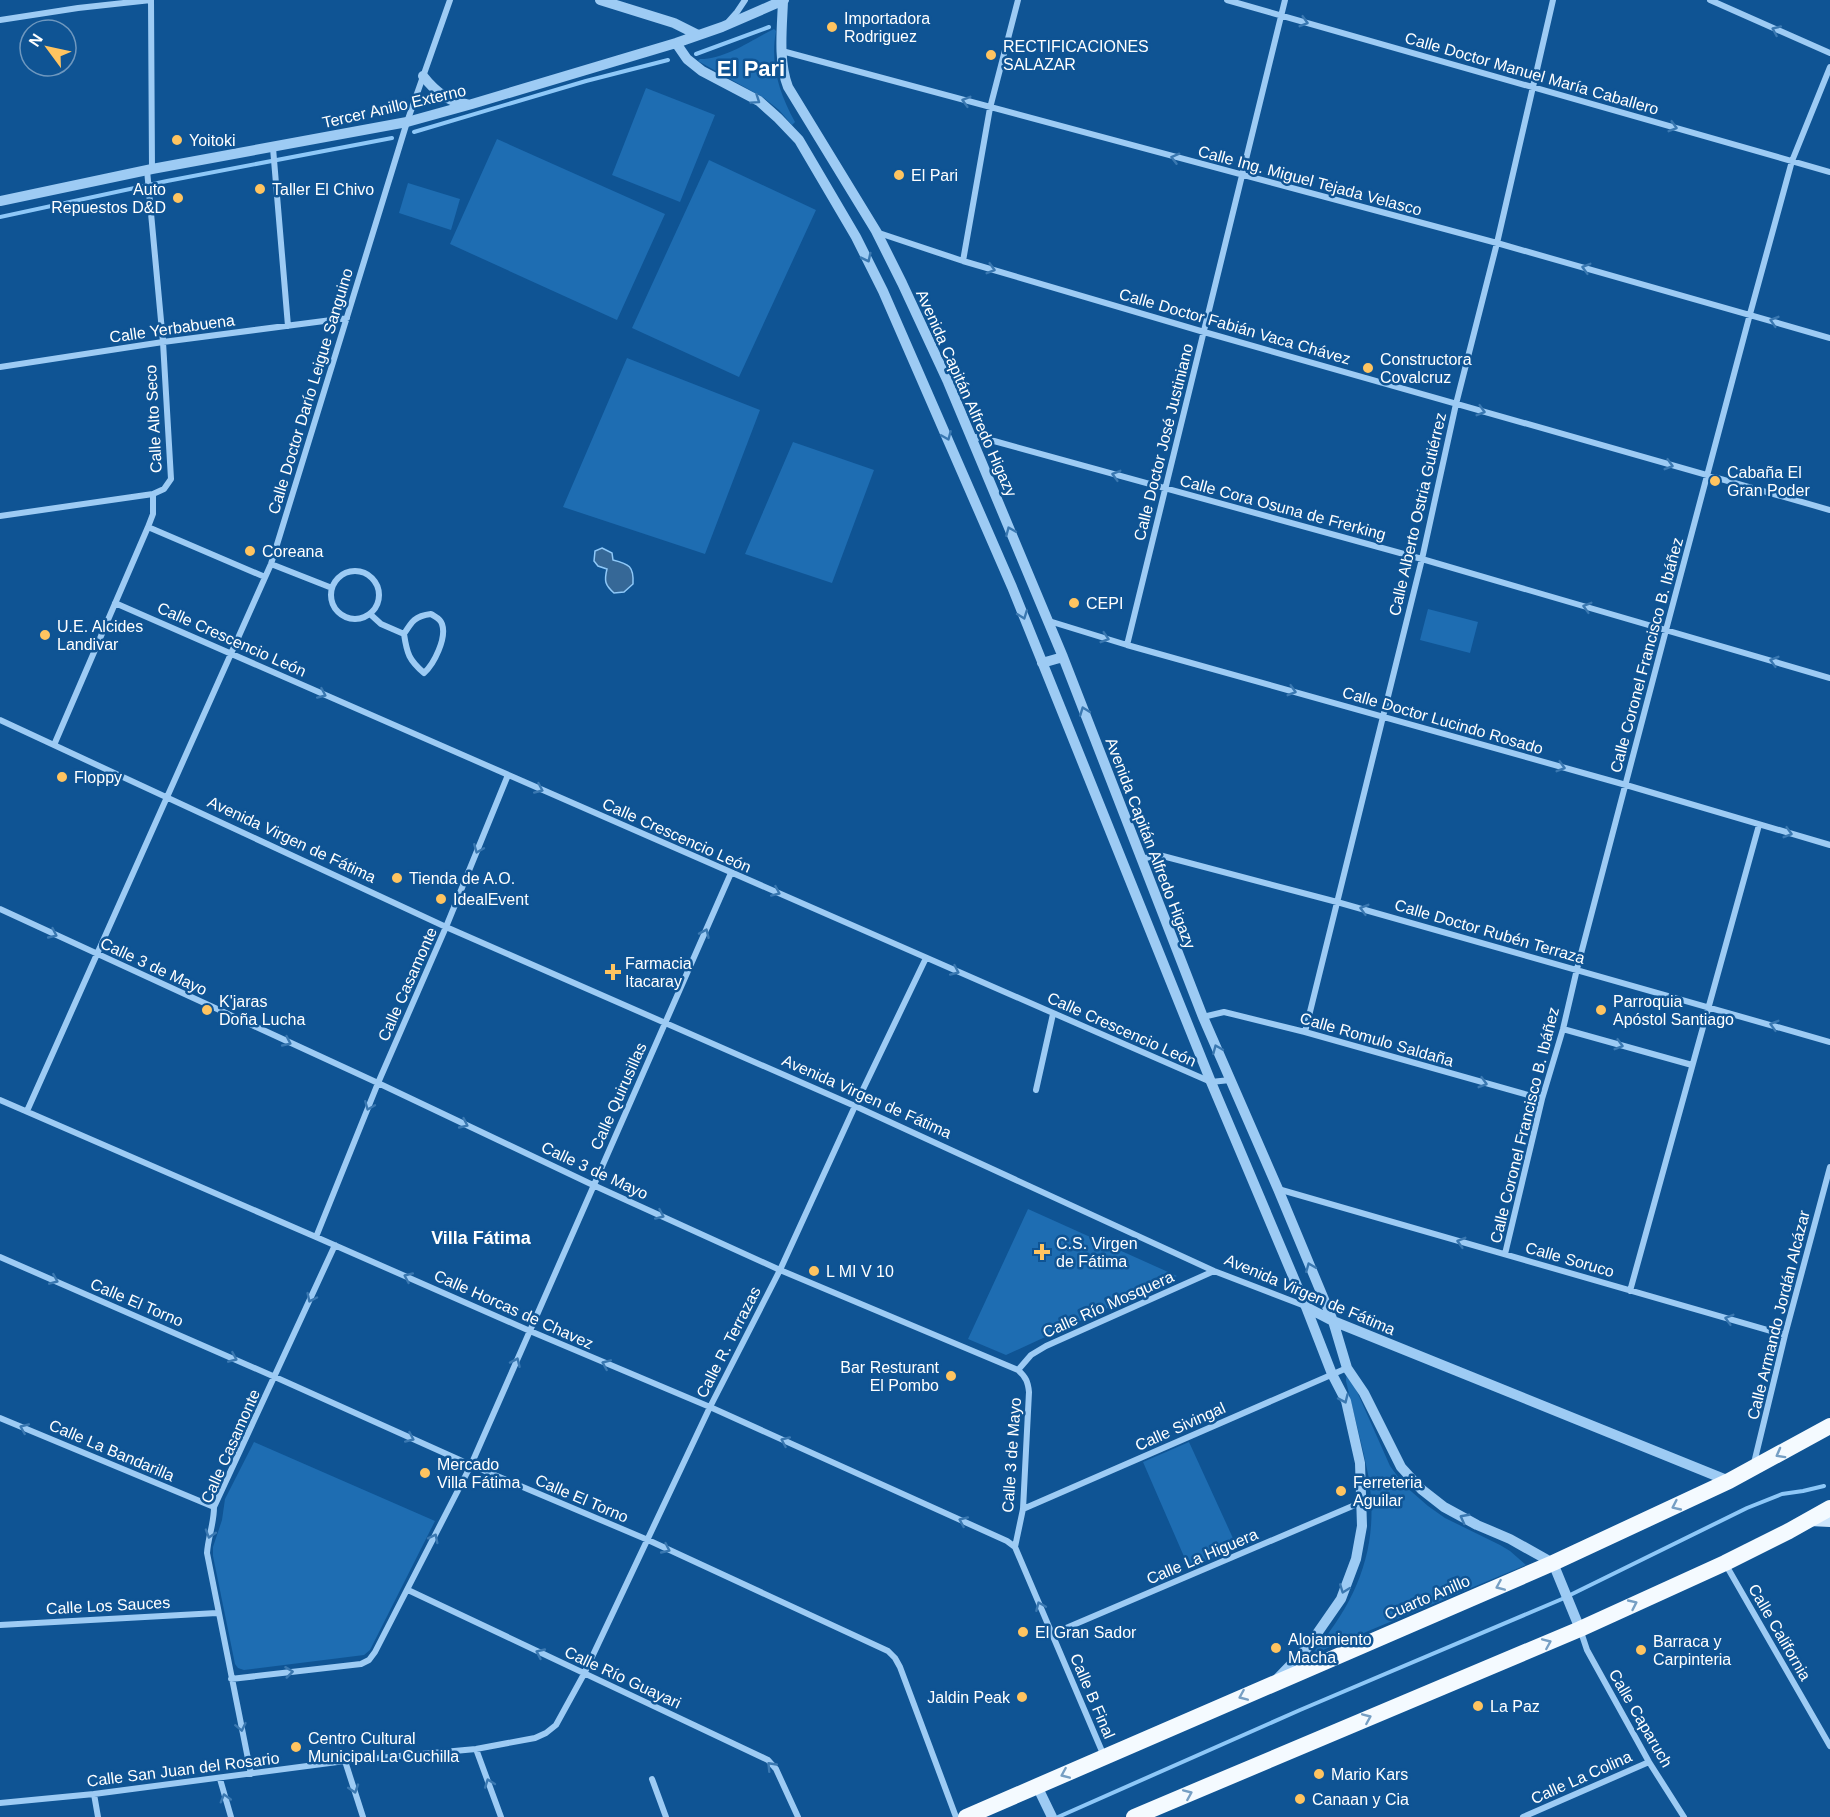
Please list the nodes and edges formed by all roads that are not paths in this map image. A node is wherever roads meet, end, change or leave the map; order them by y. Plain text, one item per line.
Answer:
1 (78, 0) edge
2 (151, 0) edge
3 (450, 0) edge
4 (600, 0) edge
5 (745, 0) edge
6 (783, 0) edge
7 (1018, 0) edge
8 (1227, 0) edge
9 (1285, 0) edge
10 (1553, 0) edge
11 (1710, 0) edge
12 (78, 8) junction
13 (1280, 15) junction
14 (0, 20) edge
15 (722, 27) junction
16 (698, 35) junction
17 (676, 43) junction
18 (782, 51) junction
19 (1830, 53) edge
20 (1830, 67) edge
21 (423, 76) junction
22 (1533, 87) junction
23 (472, 104) junction
24 (990, 108) junction
25 (406, 125) junction
26 (273, 152) junction
27 (1792, 161) junction
28 (1830, 172) edge
29 (149, 173) junction
30 (1240, 175) junction
31 (0, 201) edge
32 (876, 231) junction
33 (1497, 243) junction
34 (963, 261) junction
35 (1750, 314) junction
36 (347, 318) junction
37 (288, 326) junction
38 (1203, 332) junction
39 (1830, 338) edge
40 (163, 342) junction
41 (0, 367) edge
42 (1456, 404) junction
43 (970, 436) junction
44 (1708, 476) junction
45 (1165, 489) junction
46 (153, 494) junction
47 (1830, 510) edge
48 (0, 516) edge
49 (148, 527) junction
50 (1422, 560) junction
51 (271, 564) junction
52 (265, 577) junction
53 (332, 588) junction
54 (115, 603) junction
55 (370, 614) junction
56 (1049, 621) junction
57 (1665, 630) junction
58 (404, 634) junction
59 (1127, 645) junction
60 (231, 654) junction
61 (1063, 657) junction
62 (1042, 663) junction
63 (1830, 678) edge
64 (1384, 717) junction
65 (0, 720) edge
66 (54, 745) junction
67 (508, 775) junction
68 (1626, 785) junction
69 (168, 797) junction
70 (1759, 825) junction
71 (1830, 845) edge
72 (1141, 858) junction
73 (731, 873) junction
74 (1337, 902) junction
75 (0, 909) edge
76 (446, 927) junction
77 (96, 954) junction
78 (926, 958) junction
79 (1577, 969) junction
80 (1708, 1006) junction
81 (1053, 1014) junction
82 (1203, 1017) junction
83 (665, 1023) junction
84 (1563, 1029) junction
85 (1305, 1032) junction
86 (1830, 1042) edge
87 (1692, 1065) junction
88 (1230, 1080) junction
89 (1211, 1082) junction
90 (378, 1083) junction
91 (1035, 1090) dead end
92 (1542, 1099) junction
93 (0, 1100) edge
94 (855, 1106) junction
95 (27, 1111) junction
96 (1830, 1167) edge
97 (593, 1185) junction
98 (1278, 1189) junction
99 (316, 1237) junction
100 (336, 1245) junction
101 (1505, 1254) junction
102 (0, 1257) edge
103 (780, 1270) junction
104 (1214, 1271) junction
105 (1630, 1291) junction
106 (1306, 1306) junction
107 (1333, 1321) junction
108 (530, 1331) junction
109 (1785, 1335) junction
110 (1347, 1368) junction
111 (1018, 1370) junction
112 (1332, 1374) junction
113 (275, 1377) junction
114 (710, 1407) junction
115 (0, 1418) edge
116 (1830, 1426) edge
117 (471, 1465) junction
118 (1752, 1469) junction
119 (1729, 1481) junction
120 (1362, 1502) junction
121 (214, 1507) junction
122 (1830, 1508) edge
123 (1023, 1509) junction
124 (1809, 1520) junction
125 (1830, 1521) edge
126 (648, 1540) junction
127 (1015, 1547) junction
128 (1725, 1563) junction
129 (1556, 1570) junction
130 (408, 1590) junction
131 (217, 1613) junction
132 (0, 1624) edge
133 (1580, 1629) junction
134 (1052, 1634) junction
135 (584, 1674) junction
136 (231, 1679) junction
137 (1273, 1684) junction
138 (546, 1733) joint
139 (1830, 1746) edge
140 (476, 1749) junction
141 (1104, 1757) junction
142 (345, 1761) junction
143 (1649, 1762) junction
144 (250, 1774) junction
145 (220, 1779) junction
146 (652, 1779) dead end
147 (1037, 1786) junction
148 (94, 1794) junction
149 (0, 1803) edge
150 (1050, 1814) edge
151 (98, 1817) edge
152 (231, 1817) edge
153 (363, 1817) edge
154 (501, 1817) edge
155 (666, 1817) edge
156 (798, 1817) edge
157 (956, 1817) edge
158 (966, 1817) edge
159 (1134, 1817) edge
160 (1523, 1817) edge
161 (1684, 1817) edge

1 - 12 street
2 - 12 street
2 - 29 street, Calle Alto Seco
3 - 21 street, Calle Doctor Darío Leigue Sanguino
4 - 16 street
5 - 15 street
6 - 15 street, Tercer Anillo Externo
6 - 18 street, Avenida Capitán Alfredo Higazy
7 - 24 street
8 - 13 street, Calle Doctor Manuel María Caballero
9 - 13 street, Calle Doctor José Justiniano
10 - 22 street, Calle Alberto Ostria Gutiérrez
19 -> 11 street
12 - 14 street
13 -> 22 street, Calle Doctor Manuel María Caballero
13 - 30 street, Calle Doctor José Justiniano
15 - 16 street, Tercer Anillo Externo
16 - 17 street, Tercer Anillo Externo
17 - 23 street, Tercer Anillo Externo
17 -> 62 street, Avenida Capitán Alfredo Higazy
24 -> 18 street, Calle Ing. Miguel Tejada Velasco
18 - 32 street, Avenida Capitán Alfredo Higazy
20 - 27 street, Calle Coronel Francisco B. Ibáñez
21 - 23 street
21 - 25 street, Calle Doctor Darío Leigue Sanguino
22 -> 27 street, Calle Doctor Manuel María Caballero
22 - 33 street, Calle Alberto Ostria Gutiérrez
23 - 25 street, Tercer Anillo Externo
30 -> 24 street, Calle Ing. Miguel Tejada Velasco
24 - 34 street
25 - 26 street, Tercer Anillo Externo
25 - 36 street, Calle Doctor Darío Leigue Sanguino
26 - 29 street, Tercer Anillo Externo
26 - 37 street
27 - 28 street, Calle Doctor Manuel María Caballero
27 - 35 street, Calle Coronel Francisco B. Ibáñez
29 - 31 street, Tercer Anillo Externo
29 - 40 street, Calle Alto Seco
30 - 33 street, Calle Ing. Miguel Tejada Velasco
30 - 38 street, Calle Doctor José Justiniano
32 - 34 street, Calle Doctor Fabián Vaca Chávez
32 - 43 street, Avenida Capitán Alfredo Higazy
35 -> 33 street, Calle Ing. Miguel Tejada Velasco
33 - 42 street, Calle Alberto Ostria Gutiérrez
34 -> 38 street, Calle Doctor Fabián Vaca Chávez
39 -> 35 street, Calle Ing. Miguel Tejada Velasco
35 - 44 street, Calle Coronel Francisco B. Ibáñez
36 - 37 street, Calle Yerbabuena
36 - 51 street, Calle Doctor Darío Leigue Sanguino
37 - 40 street, Calle Yerbabuena
38 - 42 street, Calle Doctor Fabián Vaca Chávez
38 - 45 street, Calle Doctor José Justiniano
40 - 41 street, Calle Yerbabuena
40 - 46 street, Calle Alto Seco
42 -> 44 street, Calle Doctor Fabián Vaca Chávez
42 - 50 street, Calle Alberto Ostria Gutiérrez
45 -> 43 street, Calle Cora Osuna de Frerking
56 -> 43 street, Avenida Capitán Alfredo Higazy
44 - 47 street, Calle Doctor Fabián Vaca Chávez
44 - 57 street, Calle Coronel Francisco B. Ibáñez
45 - 50 street, Calle Cora Osuna de Frerking
45 - 59 street, Calle Doctor José Justiniano
46 - 48 street
46 - 49 street, Calle Alto Seco
49 - 52 street
49 - 54 street, Calle Alto Seco
57 -> 50 street, Calle Cora Osuna de Frerking
50 - 64 street, Calle Alberto Ostria Gutiérrez
51 - 52 street, Calle Doctor Darío Leigue Sanguino
51 - 53 street
52 - 60 street, Calle Doctor Darío Leigue Sanguino
53 - 55 street
53 - 55 street
54 - 60 street, Calle Crescencio León
54 - 66 street, Calle Alto Seco
55 - 58 street
56 -> 59 street, Calle Doctor Lucindo Rosado
56 - 61 street, Avenida Capitán Alfredo Higazy
63 -> 57 street, Calle Cora Osuna de Frerking
57 - 68 street, Calle Coronel Francisco B. Ibáñez
58 - 58 street
59 -> 64 street, Calle Doctor Lucindo Rosado
60 -> 67 street, Calle Crescencio León
60 - 69 street, Calle Doctor Darío Leigue Sanguino
61 - 62 street
72 -> 61 street, Avenida Capitán Alfredo Higazy
62 - 89 street, Avenida Capitán Alfredo Higazy
64 -> 68 street, Calle Doctor Lucindo Rosado
64 - 74 street, Calle Alberto Ostria Gutiérrez
65 - 66 street, Avenida Virgen de Fátima
66 - 69 street, Avenida Virgen de Fátima
67 -> 73 street, Calle Crescencio León
67 -> 76 street, Calle Casamonte
68 - 70 street, Calle Doctor Lucindo Rosado
68 - 79 street, Calle Coronel Francisco B. Ibáñez
69 - 76 street, Avenida Virgen de Fátima
69 - 77 street, Calle Doctor Darío Leigue Sanguino
70 -> 71 street, Calle Doctor Lucindo Rosado
70 - 80 street
72 - 74 street, Calle Doctor Rubén Terraza
72 - 82 street, Avenida Capitán Alfredo Higazy
73 -> 78 street, Calle Crescencio León
83 -> 73 street, Calle Quirusillas
79 -> 74 street, Calle Doctor Rubén Terraza
74 - 85 street, Calle Alberto Ostria Gutiérrez
75 -> 77 street, Calle 3 de Mayo
76 - 83 street, Avenida Virgen de Fátima
76 - 90 street, Calle Casamonte
77 -> 90 street, Calle 3 de Mayo
77 - 95 street, Calle Doctor Darío Leigue Sanguino
78 -> 81 street, Calle Crescencio León
78 - 94 street, Calle R. Terrazas
79 - 80 street, Calle Doctor Rubén Terraza
79 - 84 street, Calle Coronel Francisco B. Ibáñez
86 -> 80 street, Calle Doctor Rubén Terraza
80 - 87 street
81 - 89 street, Calle Crescencio León
81 - 91 street
82 - 85 street, Calle Romulo Saldaña
88 -> 82 street, Avenida Capitán Alfredo Higazy
83 - 94 street, Avenida Virgen de Fátima
83 - 97 street, Calle Quirusillas
84 -> 87 street
84 - 92 street, Calle Coronel Francisco B. Ibáñez
85 -> 92 street, Calle Romulo Saldaña
87 - 105 street
88 - 89 street, Calle Crescencio León
88 - 98 street, Avenida Capitán Alfredo Higazy
89 - 106 street, Avenida Capitán Alfredo Higazy
90 -> 97 street, Calle 3 de Mayo
90 -> 99 street, Calle Casamonte
92 - 101 street, Calle Coronel Francisco B. Ibáñez
93 - 95 street, Calle Horcas de Chavez
94 - 103 street, Calle R. Terrazas
94 - 104 street, Avenida Virgen de Fátima
95 - 99 street, Calle Horcas de Chavez
96 - 109 street, Calle Armando Jordán Alcázar
97 -> 103 street, Calle 3 de Mayo
97 - 108 street, Calle Quirusillas
101 -> 98 street, Calle Soruco
107 -> 98 street, Avenida Capitán Alfredo Higazy
99 - 100 street, Calle Horcas de Chavez
108 -> 100 street, Calle Horcas de Chavez
100 -> 113 street, Calle Casamonte
101 - 105 street, Calle Soruco
102 -> 113 street, Calle El Torno
103 - 111 street, Calle 3 de Mayo
103 - 114 street, Calle R. Terrazas
104 - 106 street, Avenida Virgen de Fátima
104 - 111 street, Calle Río Mosquera
109 -> 105 street, Calle Soruco
106 - 107 street, Avenida Virgen de Fátima
106 - 112 street, Avenida Capitán Alfredo Higazy
107 - 110 street, Avenida Capitán Alfredo Higazy
107 - 119 street, Avenida Virgen de Fátima
114 -> 108 street, Calle Horcas de Chavez
117 -> 108 street, Calle Quirusillas
109 - 118 street, Calle Armando Jordán Alcázar
110 - 112 street, Calle Sivingal
129 -> 110 street, Avenida Capitán Alfredo Higazy
111 - 123 street, Calle 3 de Mayo
112 -> 120 street, Avenida Capitán Alfredo Higazy
112 - 123 street, Calle Sivingal
113 -> 117 street, Calle El Torno
113 - 121 street, Calle Casamonte
114 - 126 street, Calle R. Terrazas
127 -> 114 street, Calle Horcas de Chavez
121 -> 115 street, Calle La Bandarilla
116 -> 118 highway, Cuarto Anillo
117 - 126 street, Calle El Torno
130 -> 117 street, Calle Quirusillas
118 - 119 highway, Cuarto Anillo
119 -> 129 highway, Cuarto Anillo
120 - 134 street, Calle La Higuera
120 -> 137 street, Avenida Capitán Alfredo Higazy
121 -> 131 street, Calle Casamonte
122 - 124 highway
123 - 127 street, Calle 3 de Mayo
124 - 125 main road
124 - 128 highway
126 - 135 street, Calle R. Terrazas
126 -> 157 street, Calle El Torno
134 -> 127 street, Calle B Final
133 -> 128 highway
128 - 139 street, Calle California
129 - 133 street
129 -> 137 highway, Cuarto Anillo
135 -> 130 street, Calle Río Guayari
136 -> 130 street, Calle Quirusillas
131 - 132 street, Calle Los Sauces
131 - 136 street, Calle Casamonte
133 - 143 street, Calle Caparuch
159 -> 133 highway
134 - 141 street, Calle B Final
135 - 138 street, Calle R. Terrazas
156 -> 135 street, Calle Río Guayari
136 -> 144 street, Calle Casamonte
137 -> 141 highway, Cuarto Anillo
138 - 140 street, Calle San Juan del Rosario
140 - 142 street, Calle San Juan del Rosario
154 -> 140 street
141 -> 147 highway, Cuarto Anillo
142 - 144 street, Calle San Juan del Rosario
142 -> 153 street
143 - 160 street, Calle La Colina
143 - 161 street, Calle Caparuch
144 - 145 street, Calle San Juan del Rosario
145 - 148 street, Calle San Juan del Rosario
152 -> 145 street
146 - 155 street
147 - 150 street
147 - 158 highway, Cuarto Anillo
148 - 149 street, Calle San Juan del Rosario
148 - 151 street

